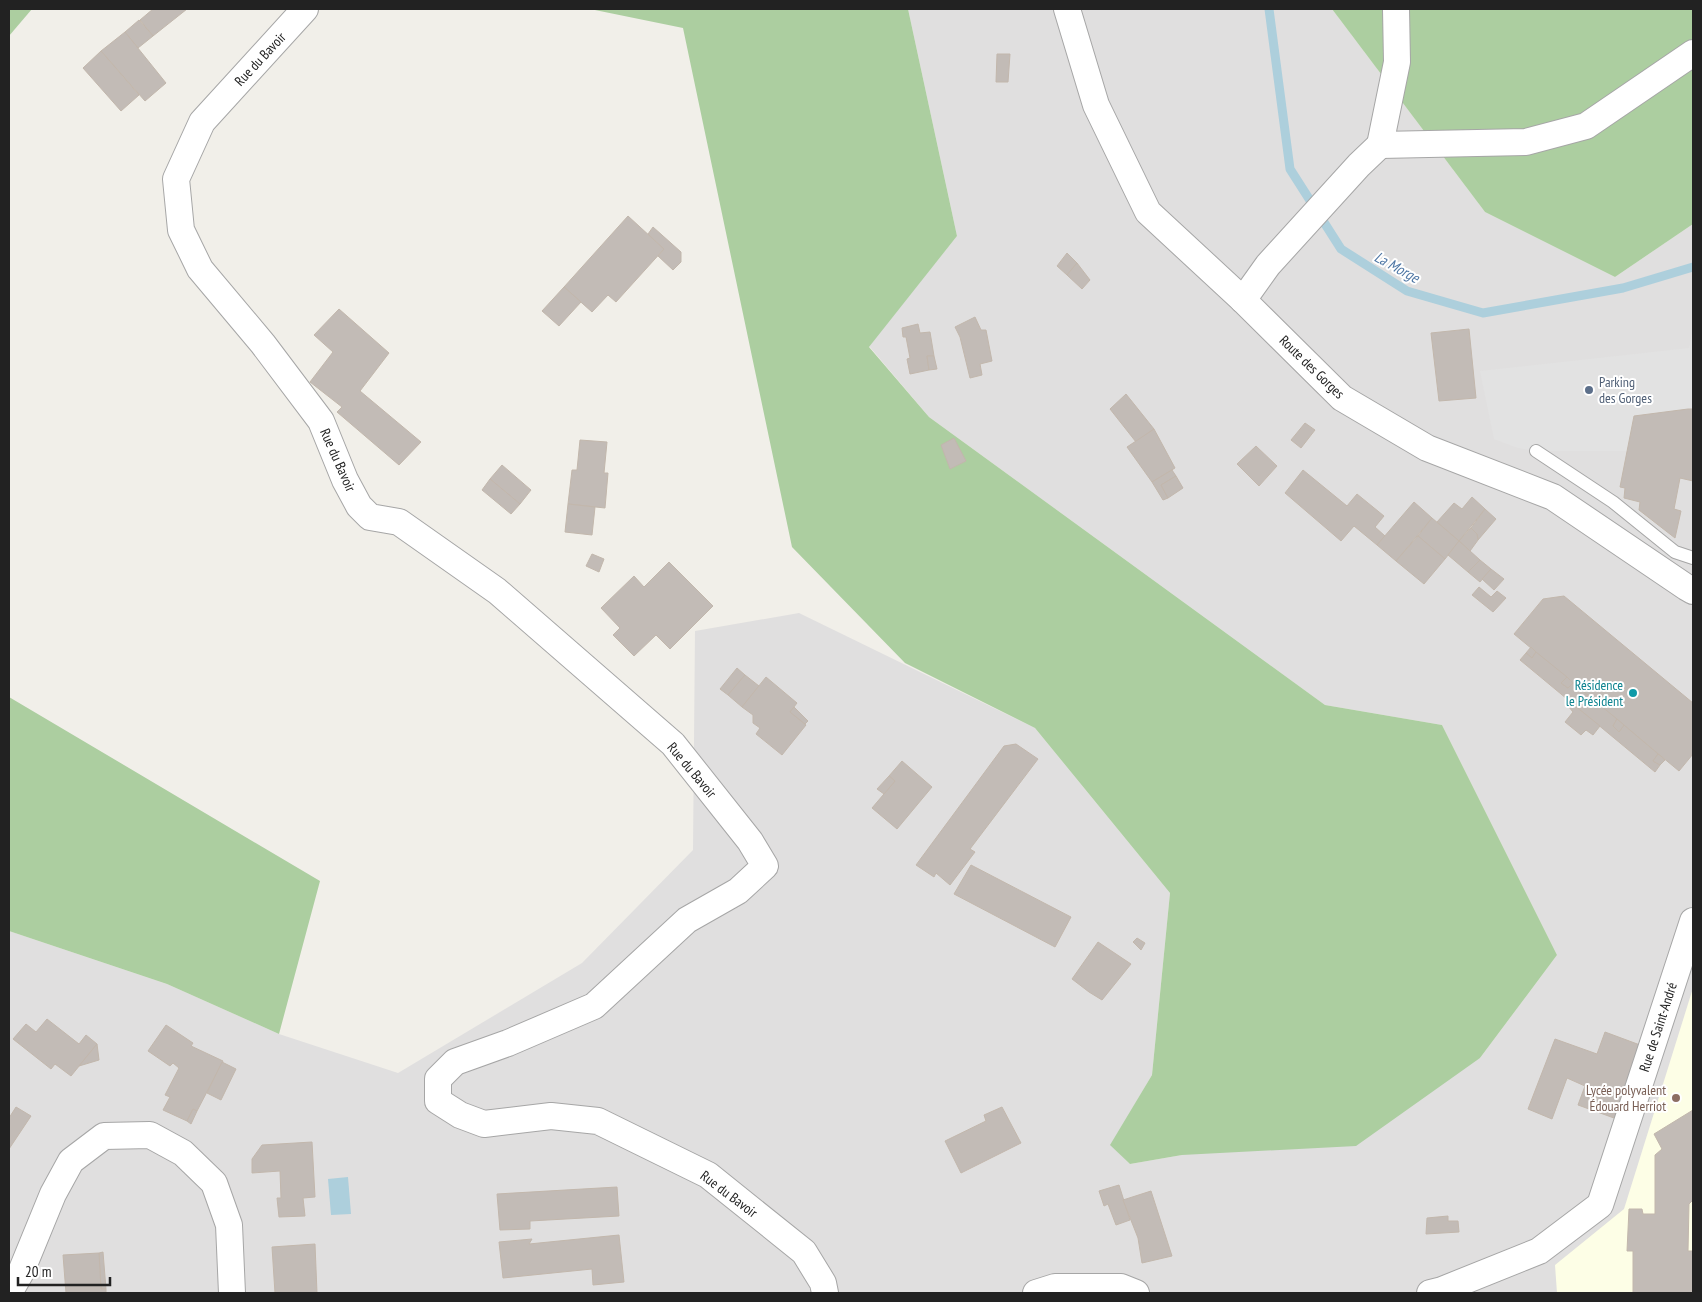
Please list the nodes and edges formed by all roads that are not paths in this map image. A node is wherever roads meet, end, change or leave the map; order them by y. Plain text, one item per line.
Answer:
1 (305, 9) edge
2 (1067, 9) edge
3 (1396, 9) edge
4 (1693, 53) edge
5 (1380, 145) junction
6 (1243, 300) junction
7 (1536, 451) dead end
8 (1693, 558) edge
9 (1693, 591) edge
10 (1693, 921) edge
11 (9, 1293) edge
12 (232, 1293) edge
13 (826, 1293) edge
14 (1036, 1293) edge
15 (1136, 1293) edge
16 (1430, 1293) edge

1 - 13 street, Rue du Bavoir
2 - 6 street, Route des Gorges
3 - 5 street
4 - 5 street
5 - 6 street
6 - 9 street, Route des Gorges
7 - 8 lane
10 - 16 street, Rue de Saint-André
11 - 12 street
14 - 15 street

